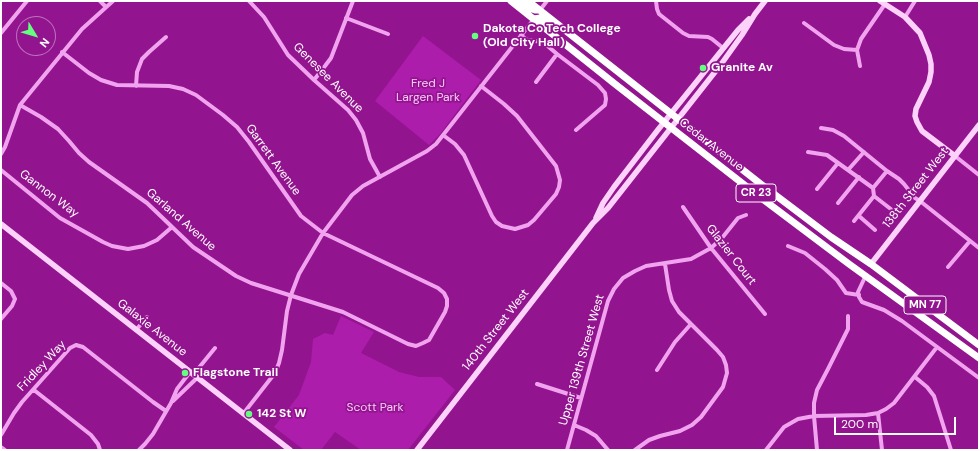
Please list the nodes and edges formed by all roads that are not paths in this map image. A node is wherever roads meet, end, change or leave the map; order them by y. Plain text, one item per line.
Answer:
1 (27, 1) edge
2 (100, 1) edge
3 (114, 1) edge
4 (249, 1) edge
5 (353, 1) edge
6 (511, 1) edge
7 (519, 1) edge
8 (528, 1) edge
9 (547, 1) edge
10 (656, 1) edge
11 (765, 1) edge
12 (915, 1) edge
13 (883, 3) edge
14 (106, 7) junction
15 (540, 10) junction
16 (755, 14) junction
17 (905, 17) junction
18 (346, 18) junction
19 (534, 19) junction
20 (804, 23) dead end
21 (1, 33) edge
22 (388, 34) dead end
23 (521, 35) junction
24 (166, 37) dead end
25 (576, 39) junction
26 (723, 48) junction
27 (857, 50) junction
28 (62, 52) junction
29 (557, 54) junction
30 (860, 66) dead end
31 (314, 80) junction
32 (536, 82) dead end
33 (136, 86) junction
34 (481, 86) junction
35 (20, 105) junction
36 (671, 114) junction
37 (678, 119) junction
38 (664, 122) junction
39 (979, 125) edge
40 (671, 128) junction
41 (821, 128) dead end
42 (576, 130) dead end
43 (444, 134) junction
44 (808, 152) dead end
45 (864, 152) junction
46 (1, 154) edge
47 (955, 156) junction
48 (838, 163) junction
49 (1, 170) edge
50 (848, 170) junction
51 (887, 171) junction
52 (979, 175) edge
53 (380, 177) junction
54 (859, 177) junction
55 (873, 188) junction
56 (817, 189) dead end
57 (874, 196) junction
58 (920, 201) junction
59 (838, 203) dead end
60 (683, 207) dead end
61 (892, 210) dead end
62 (746, 215) dead end
63 (859, 216) junction
64 (854, 221) dead end
65 (593, 223) junction
66 (1, 224) edge
67 (172, 227) junction
68 (875, 230) dead end
69 (323, 233) junction
70 (970, 241) junction
71 (788, 246) dead end
72 (711, 248) junction
73 (979, 248) edge
74 (666, 264) junction
75 (871, 264) junction
76 (948, 267) dead end
77 (866, 275) junction
78 (1, 282) edge
79 (858, 293) junction
80 (291, 295) junction
81 (445, 312) joint
82 (765, 314) dead end
83 (848, 316) dead end
84 (147, 317) dead end
85 (1, 319) edge
86 (691, 324) junction
87 (136, 330) junction
88 (979, 345) edge
89 (938, 347) junction
90 (215, 348) dead end
91 (979, 358) edge
92 (657, 370) dead end
93 (193, 375) junction
94 (915, 377) junction
95 (979, 378) edge
96 (537, 384) dead end
97 (34, 390) junction
98 (581, 398) junction
99 (171, 403) junction
100 (166, 411) junction
101 (878, 413) junction
102 (243, 414) junction
103 (814, 416) junction
104 (574, 425) junction
105 (1, 435) edge
106 (1, 448) edge
107 (5, 450) edge
108 (100, 450) edge
109 (139, 450) edge
110 (290, 450) edge
111 (417, 450) edge
112 (567, 450) edge
113 (608, 450) edge
114 (635, 450) edge
115 (766, 450) edge
116 (817, 450) edge
117 (882, 450) edge
118 (951, 450) edge

1 - 21 street
2 - 14 street
3 - 14 street
4 - 31 street, Genesee Avenue
5 - 18 street
6 - 19 highway, Cedar Avenue / CR 23
7 - 15 highway
8 - 15 highway, Cedar Avenue / CR 23
9 - 15 street
10 - 26 street
11 - 16 street, 140th Street West
12 - 17 street
13 - 17 street
13 - 27 street
14 - 28 street
15 - 25 highway, Cedar Avenue / CR 23
16 - 26 street, 140th Street West
16 - 37 street, 140th Street West
17 - 47 street
18 - 22 street
18 - 31 street
19 - 23 street
19 - 25 highway
19 - 38 highway, Cedar Avenue / CR 23
20 - 27 street
23 - 29 street
23 - 34 street
24 - 33 street
25 - 36 highway, Cedar Avenue / CR 23
26 - 36 street, 140th Street West
27 - 30 street
28 - 33 street, Garrett Avenue
28 - 35 street
29 - 32 street
29 - 42 street
31 - 53 street, Genesee Avenue
33 - 69 street, Garrett Avenue
34 - 43 street
34 - 43 street
35 - 46 street
35 - 67 street, Garland Avenue
36 - 37 highway, Cedar Avenue / CR 23
36 - 38 street, 140th Street West
37 - 40 street, 140th Street West
37 - 75 highway, Cedar Avenue / CR 23
38 - 40 highway, Cedar Avenue / CR 23
38 - 65 street, 140th Street West
39 - 47 street, 138th Street West
40 - 65 street, 140th Street West
40 - 77 highway, Cedar Avenue / CR 23
41 - 45 street
43 - 53 street
44 - 48 street
45 - 50 street
45 - 51 street
47 - 52 street
47 - 58 street, 138th Street West
48 - 50 street
48 - 56 street
49 - 67 street, Gannon Way
50 - 54 street
51 - 55 street
51 - 58 street
53 - 69 street
54 - 55 street
54 - 59 street
55 - 57 street
57 - 61 street
57 - 63 street
58 - 70 street
58 - 75 street, 138th Street West
60 - 72 street, Glazier Court
62 - 72 street, Upper 139th Street West
63 - 64 street
63 - 68 street
65 - 111 street, 140th Street West
66 - 87 street, Galaxie Avenue
67 - 80 street, Garland Avenue
69 - 80 street
69 - 81 street, Garrett Avenue
70 - 73 street
70 - 76 street
71 - 79 street
72 - 74 street, Upper 139th Street West
72 - 82 street, Glazier Court
74 - 86 street
74 - 98 street, Upper 139th Street West
75 - 88 highway, Cedar Avenue / MN 77
77 - 79 street
77 - 91 highway, Cedar Avenue / MN 77
78 - 85 street
79 - 89 street
80 - 81 street, Garland Avenue
80 - 102 street
83 - 103 street
84 - 87 street
86 - 92 street
86 - 114 street
87 - 93 street, Galaxie Avenue
89 - 94 street
89 - 95 street
90 - 93 street
93 - 99 street
93 - 99 street
93 - 102 street, Galaxie Avenue
94 - 101 street
94 - 118 street
96 - 98 street
97 - 100 street, Fridley Way
97 - 105 street, Fridley Way
97 - 108 street
98 - 104 street, Upper 139th Street West
99 - 100 street
100 - 109 street
101 - 103 street
101 - 117 street
102 - 110 street, Galaxie Avenue
103 - 115 street
103 - 116 street
104 - 112 street, Upper 139th Street West
104 - 113 street
106 - 107 street

